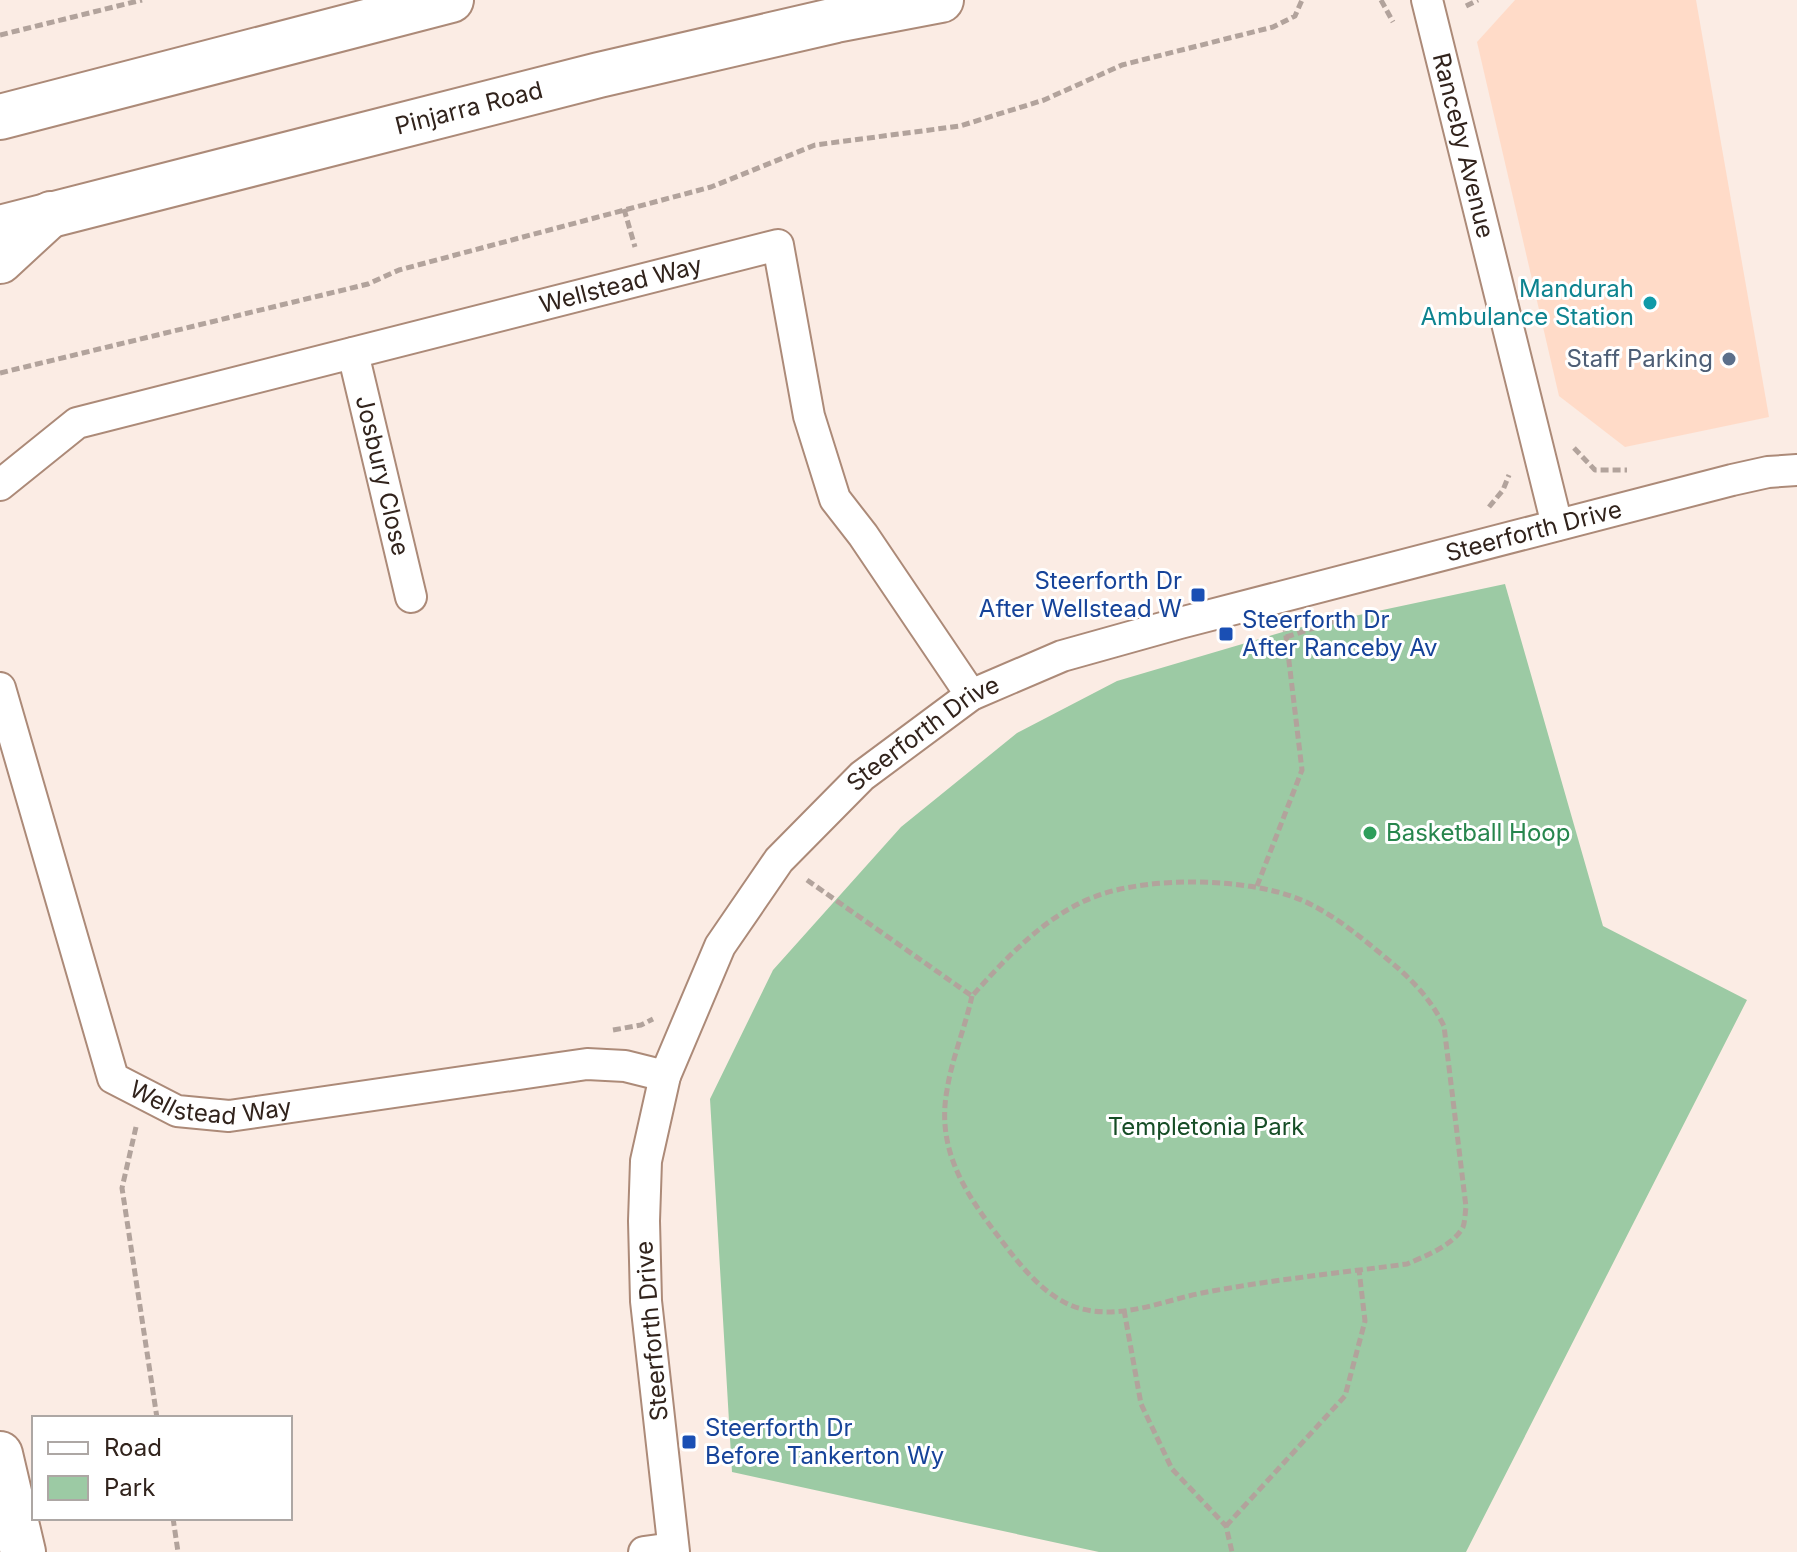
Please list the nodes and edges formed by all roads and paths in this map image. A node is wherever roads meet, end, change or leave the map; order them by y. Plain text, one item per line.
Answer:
1 (142, 0) edge
2 (451, 0) edge
3 (941, 0) edge
4 (1302, 0) edge
5 (1381, 0) edge
6 (1427, 0) edge
7 (1478, 0) edge
8 (1466, 6) dead end
9 (1393, 22) dead end
10 (0, 35) edge
11 (0, 117) edge
12 (51, 214) junction
13 (0, 228) edge
14 (0, 261) edge
15 (353, 353) junction
16 (0, 373) edge
17 (1797, 470) edge
18 (0, 485) edge
19 (1557, 525) junction
20 (411, 597) dead end
21 (1280, 597) junction
22 (0, 688) edge
23 (971, 695) junction
24 (803, 877) dead end
25 (1257, 886) junction
26 (972, 996) junction
27 (665, 1076) junction
28 (146, 1095) junction
29 (1359, 1270) junction
30 (1124, 1310) junction
31 (157, 1416) edge
32 (0, 1454) edge
33 (173, 1520) edge
34 (1226, 1526) junction
35 (664, 1551) edge
36 (23, 1552) edge
37 (178, 1552) edge
38 (1232, 1552) edge

1 - 10 path
2 - 11 main road
3 - 12 main road, Pinjarra Road
4 - 16 path
5 - 9 path
6 - 19 street, Ranceby Avenue
7 - 8 path
12 - 13 main road, Pinjarra Road
12 - 14 main road
15 - 18 street, Wellstead Way
15 - 20 street, Josbury Close
15 - 23 street, Wellstead Way
17 - 19 street, Steerforth Drive
19 - 21 street, Steerforth Drive
21 - 23 street, Steerforth Drive
21 - 25 path
22 - 28 street, Wellstead Way
23 - 27 street, Steerforth Drive
24 - 26 path
25 - 26 path
25 - 29 path
26 - 30 path
27 - 28 street, Wellstead Way
27 - 35 street, Steerforth Drive
28 - 31 path
29 - 30 path
29 - 34 path
30 - 34 path
32 - 36 main road
33 - 37 path
34 - 38 path

